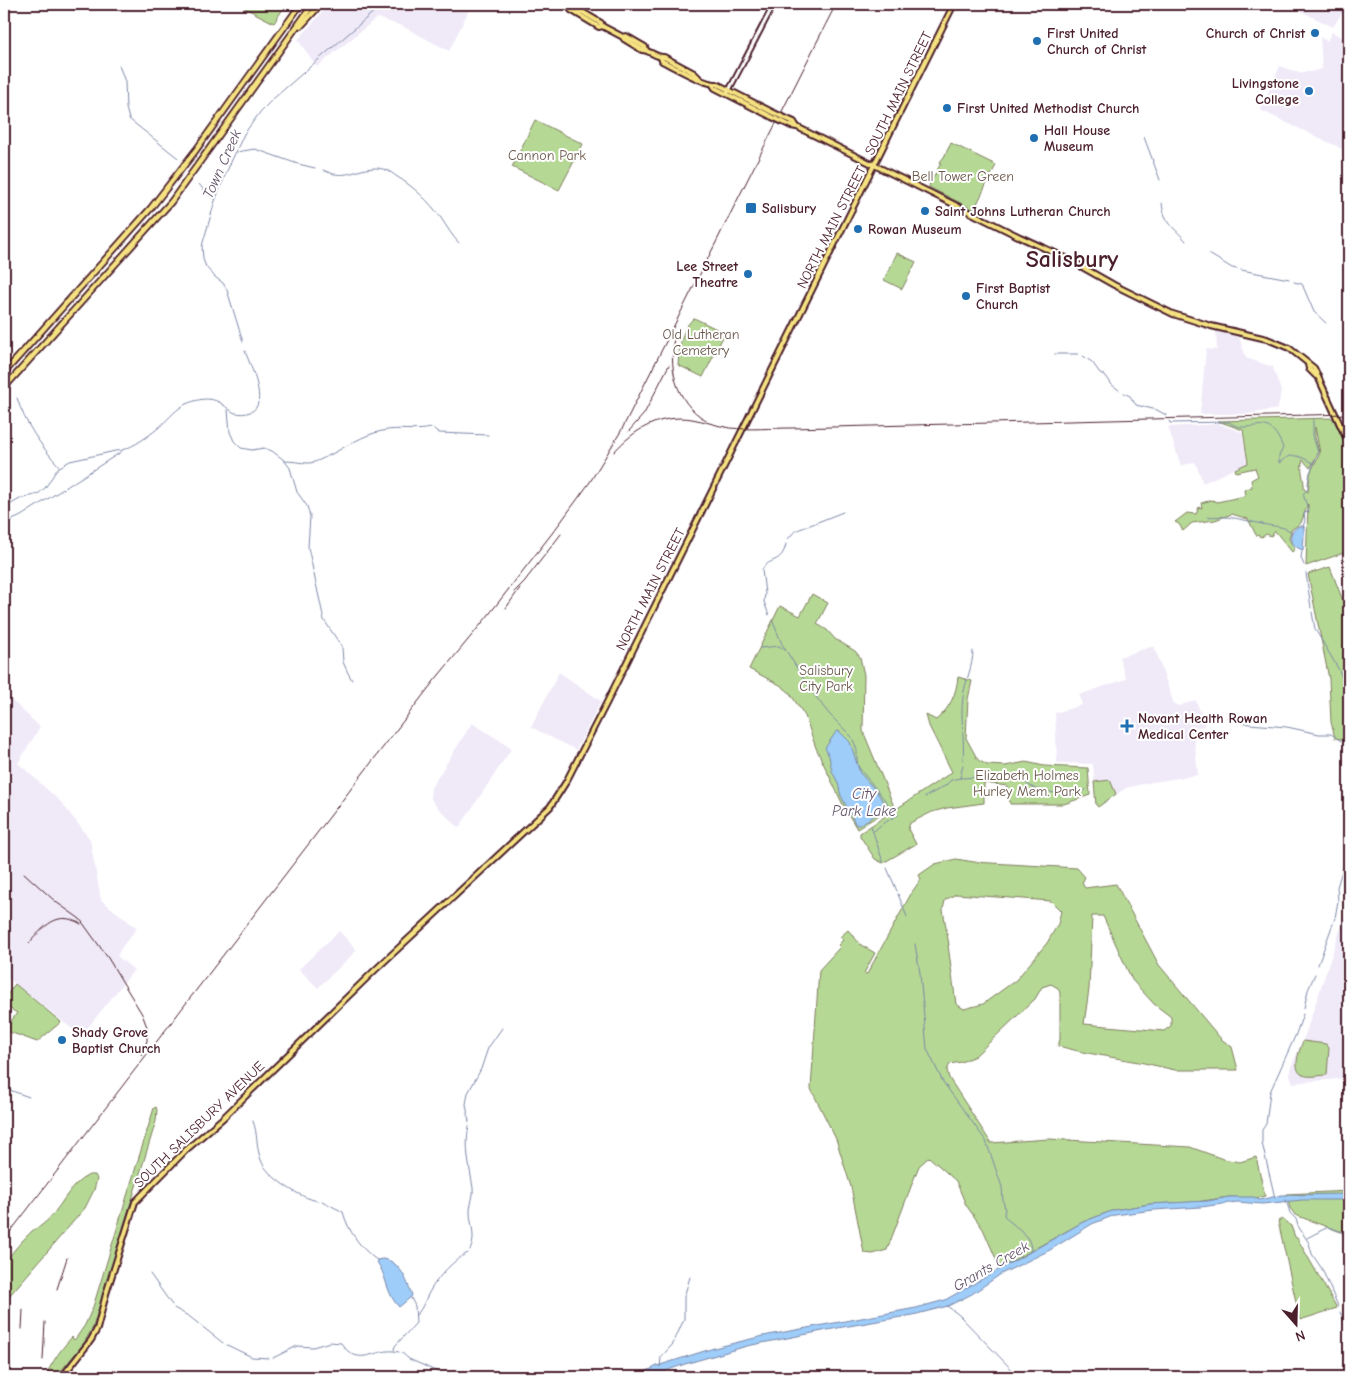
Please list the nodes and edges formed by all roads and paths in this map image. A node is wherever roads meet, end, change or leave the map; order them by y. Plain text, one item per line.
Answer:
1 (297, 4) edge
2 (301, 4) edge
3 (313, 4) edge
4 (321, 4) edge
5 (774, 4) edge
6 (954, 4) edge
7 (567, 5) edge
8 (287, 24) junction
9 (290, 38) junction
10 (728, 93) junction
11 (874, 165) junction
12 (4, 373) edge
13 (4, 388) edge
14 (1349, 444) edge
15 (374, 971) joint
16 (62, 1377) edge

1 - 8 highway
2 - 8 highway
3 - 9 highway
4 - 9 highway
5 - 10 main road
6 - 11 main road, SOUTH MAIN STREET
7 - 10 main road
8 - 12 highway
9 - 13 highway
10 - 11 main road, bridge
11 - 14 main road
11 - 15 main road, NORTH MAIN STREET
15 - 16 main road, SOUTH SALISBURY AVENUE

